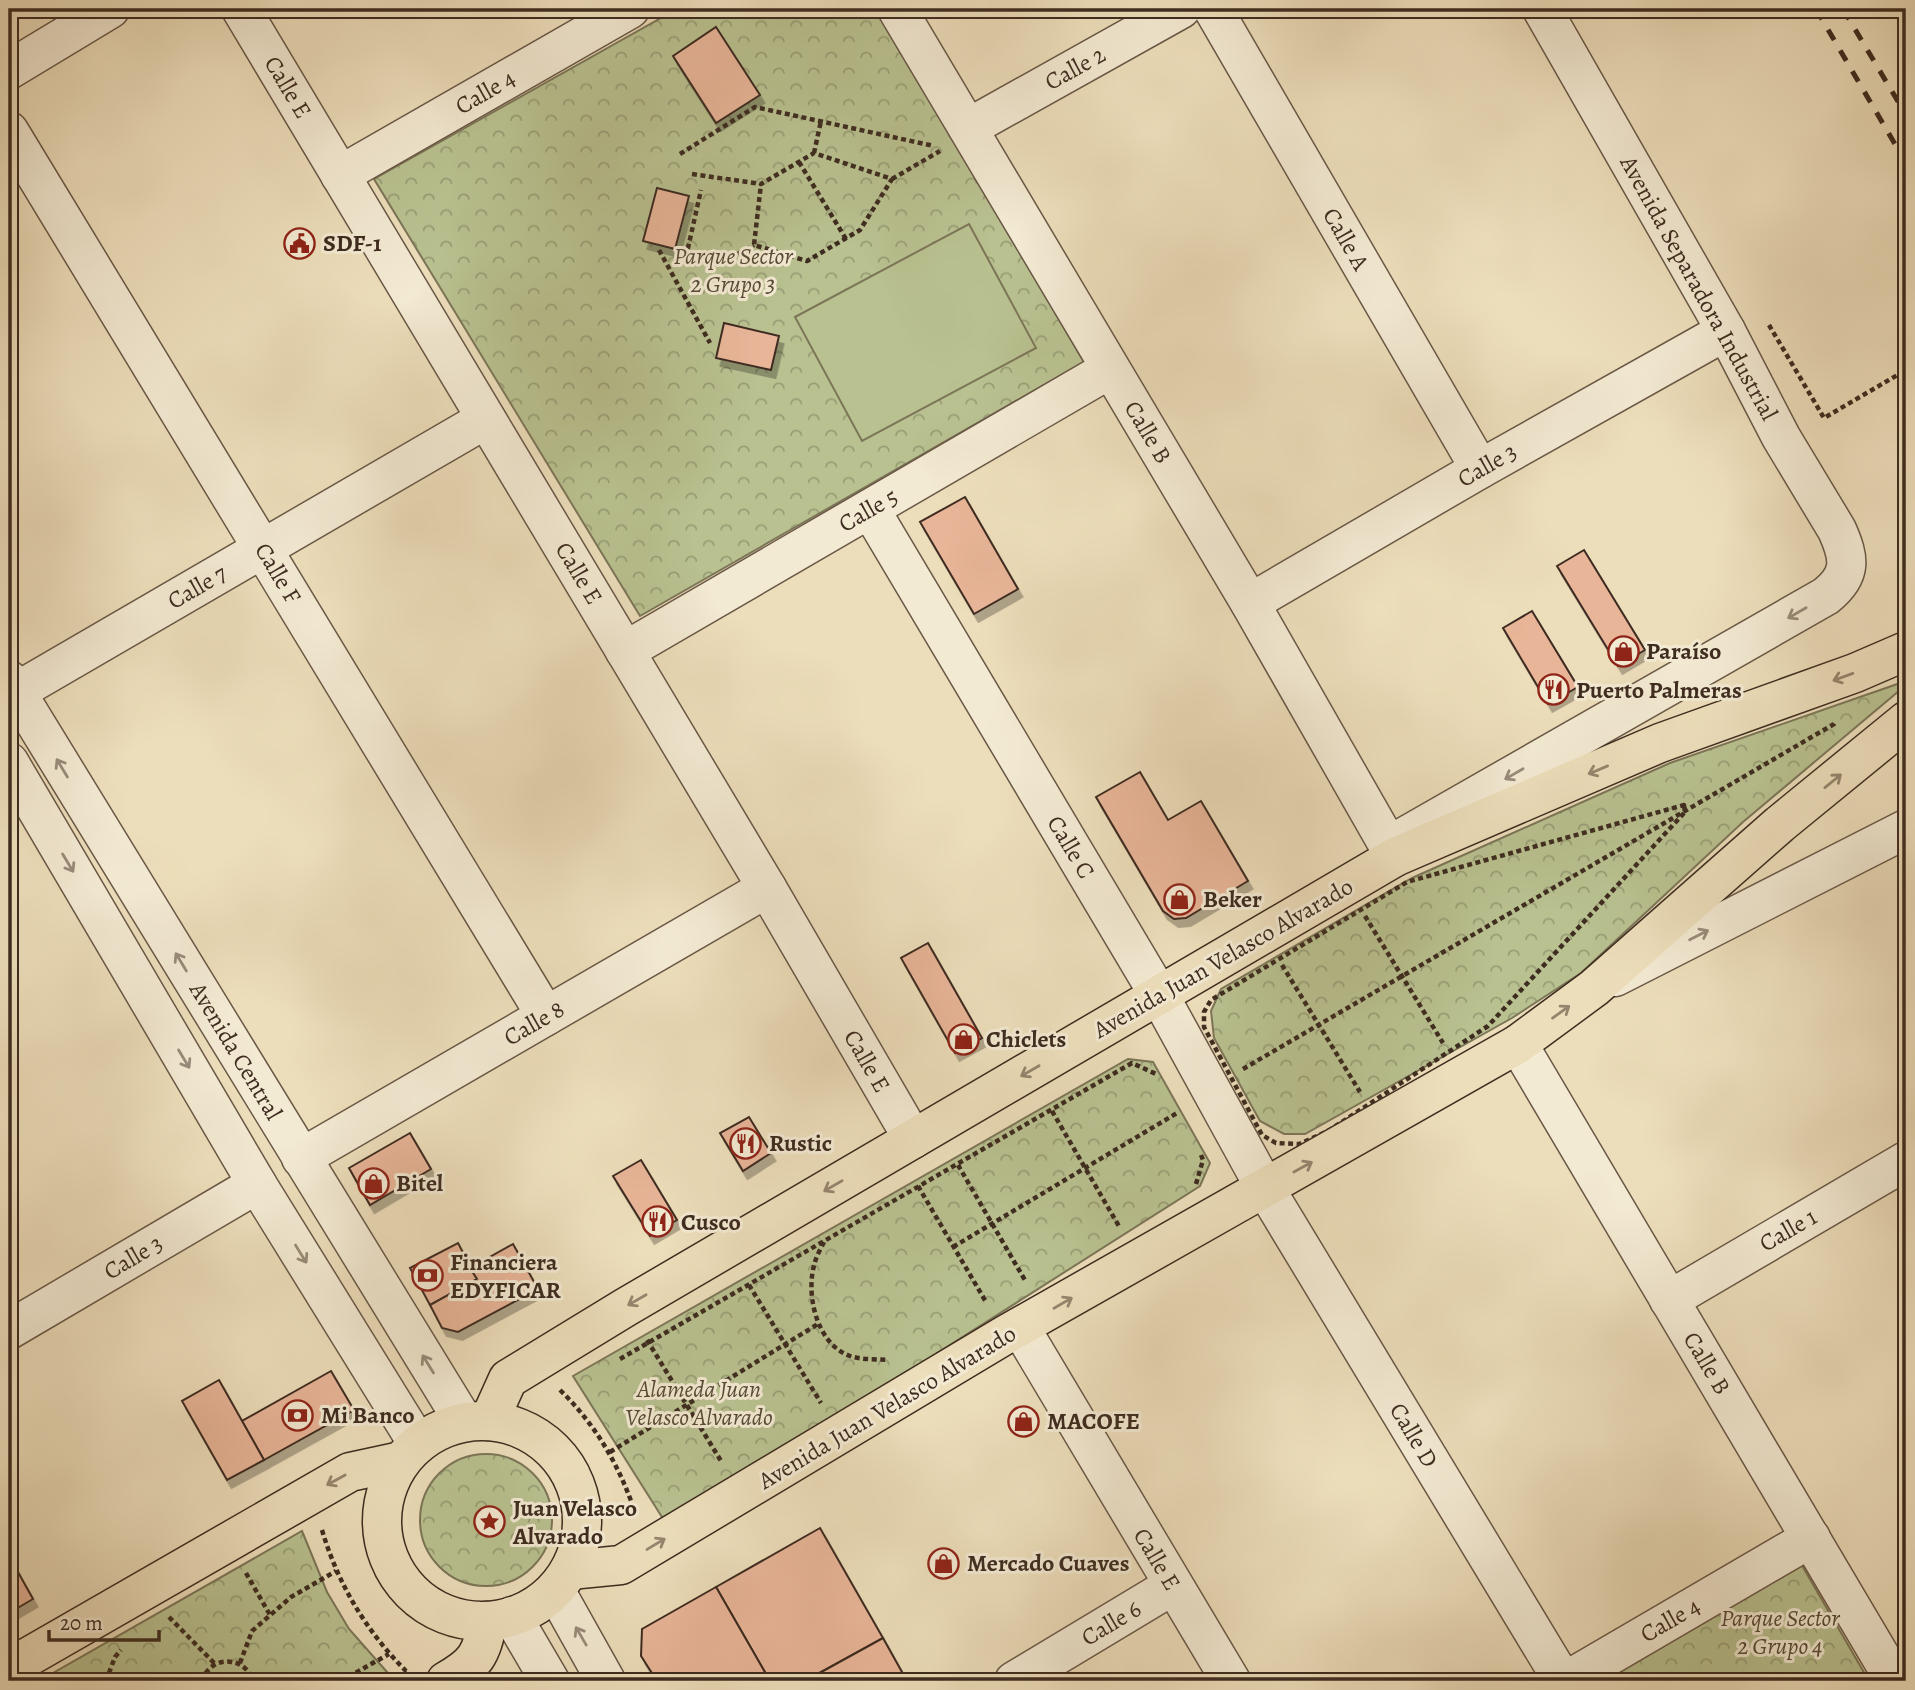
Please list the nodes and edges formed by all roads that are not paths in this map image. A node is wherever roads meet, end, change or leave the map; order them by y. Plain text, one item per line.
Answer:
1 (110, 9) edge
2 (241, 9) edge
3 (630, 9) edge
4 (897, 9) edge
5 (1181, 9) edge
6 (1213, 9) edge
7 (1542, 9) edge
8 (586, 19) edge
9 (9, 70) edge
10 (968, 128) junction
11 (9, 131) edge
12 (340, 175) junction
13 (1726, 331) junction
14 (1110, 369) junction
15 (486, 419) junction
16 (1479, 469) junction
17 (870, 509) junction
18 (262, 549) junction
19 (1847, 569) joint
20 (1250, 603) junction
21 (1906, 651) edge
22 (625, 652) junction
23 (11, 690) edge
24 (1906, 721) edge
25 (9, 762) edge
26 (1906, 829) edge
27 (1392, 851) junction
28 (766, 888) junction
29 (1594, 988) junction
30 (1159, 995) junction
31 (546, 1016) junction
32 (1518, 1044) junction
33 (904, 1144) junction
34 (302, 1158) junction
35 (1903, 1170) edge
36 (257, 1184) junction
37 (1265, 1188) junction
38 (1669, 1300) junction
39 (1009, 1313) junction
40 (14, 1315) edge
41 (476, 1422) junction
42 (410, 1453) junction
43 (1811, 1538) junction
44 (562, 1580) junction
45 (1172, 1586) junction
46 (500, 1618) junction
47 (9, 1668) edge
48 (457, 1675) edge
49 (550, 1681) edge
50 (606, 1681) edge
51 (1014, 1681) edge
52 (1231, 1681) edge
53 (1564, 1681) edge
54 (1895, 1681) edge

1 - 9 street
2 - 12 street, Calle E
3 - 8 street, Calle 4
4 - 10 street, Calle B
5 - 10 street, Calle 2
6 - 16 street, Calle A
7 - 13 street, Avenida Separadora Industrial
8 - 12 street, Calle 4
10 - 14 street, Calle B
11 - 18 street, Calle F
12 - 15 street, Calle E
13 - 16 street, Calle 3
13 - 19 street, Avenida Separadora Industrial
14 - 17 street, Calle 5
14 - 20 street, Calle B
15 - 18 street, Calle 7
15 - 22 street, Calle E
16 - 20 street, Calle 3
17 - 22 street, Calle 5
17 - 30 street, Calle C
18 - 23 street, Calle 7
18 - 31 street, Calle F
19 -> 27 street, Avenida Juan Velasco Alvarado
20 - 27 street, Calle B
21 -> 27 main road, Avenida Juan Velasco Alvarado
22 - 28 street, Calle E
34 -> 23 street, Avenida Central
29 -> 24 main road, Avenida Juan Velasco Alvarado
25 -> 36 street, Avenida Central
29 -> 26 street, Avenida Juan Velasco Alvarado
27 - 30 main road, Avenida Juan Velasco Alvarado
28 - 31 street, Calle 8
28 - 33 street, Calle E
32 -> 29 main road, Avenida Juan Velasco Alvarado
30 -> 33 main road, Avenida Juan Velasco Alvarado
30 - 37 street, Calle C
31 - 34 street, Calle 8
37 -> 32 main road, Avenida Juan Velasco Alvarado
32 - 38 street, Calle B
33 -> 41 main road, Avenida Juan Velasco Alvarado
41 -> 34 street, Avenida Central
35 - 38 street, Calle 1
36 - 40 street, Calle 3
36 -> 42 street, Avenida Central
39 -> 37 main road, Avenida Juan Velasco Alvarado
37 - 53 street, Calle D
38 - 43 street, Calle B
44 -> 39 main road, Avenida Juan Velasco Alvarado
39 - 45 street, Calle E
41 - 42 main road
41 - 44 main road
42 - 46 main road
42 -> 47 main road
43 - 53 street, Calle 4
43 - 54 street, Calle B
44 - 46 main road
50 -> 44 street
45 - 51 street, Calle 6
45 - 52 street, Calle E
46 - 48 main road
46 - 49 street

